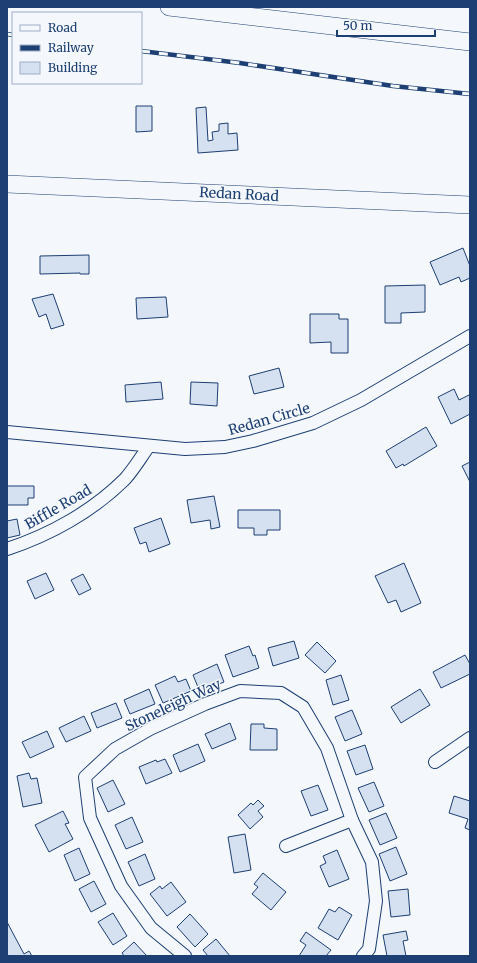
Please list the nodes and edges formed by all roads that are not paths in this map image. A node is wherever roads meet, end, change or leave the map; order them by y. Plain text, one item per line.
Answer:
1 (168, 7) edge
2 (470, 42) edge
3 (7, 184) edge
4 (470, 205) edge
5 (470, 336) edge
6 (7, 432) edge
7 (149, 446) junction
8 (7, 549) edge
9 (470, 738) edge
10 (435, 762) dead end
11 (352, 820) junction
12 (286, 846) dead end
13 (185, 956) edge
14 (363, 956) edge

1 - 2 main road
3 - 4 main road, Redan Road
5 - 7 street, Redan Circle
6 - 7 street, Redan Circle
7 - 8 street, Biffle Road
9 - 10 street
11 - 12 street
11 - 13 street, Stoneleigh Way
11 - 14 street, Stoneleigh Way

